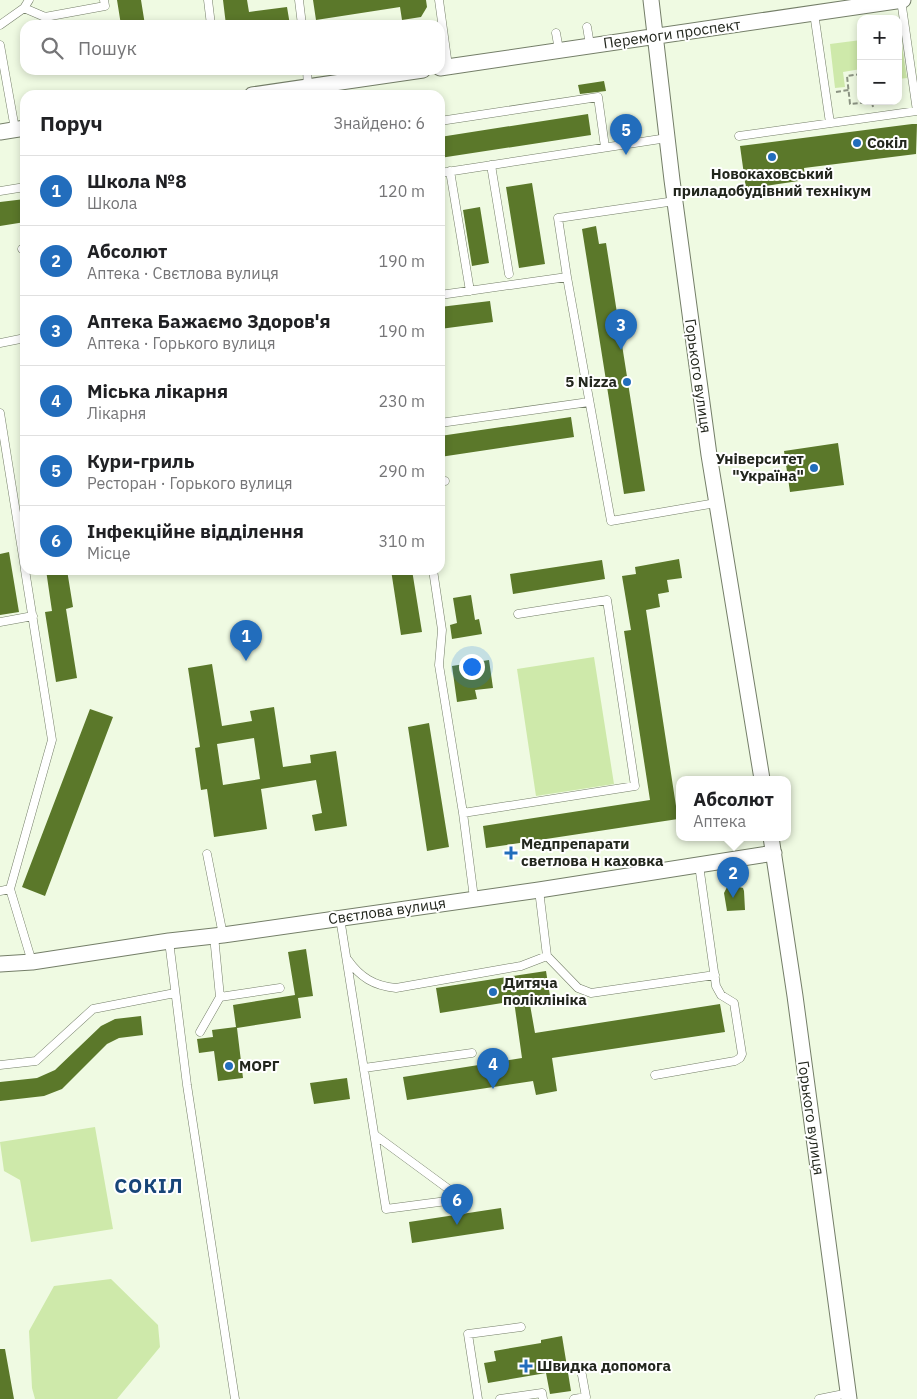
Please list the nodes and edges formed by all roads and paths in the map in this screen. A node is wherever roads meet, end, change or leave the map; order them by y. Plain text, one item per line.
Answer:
1 (29, 0) edge
2 (104, 0) edge
3 (208, 0) edge
4 (299, 0) edge
5 (439, 0) edge
6 (651, 0) edge
7 (897, 0) edge
8 (24, 8) junction
9 (814, 13) junction
10 (210, 20) edge
11 (301, 20) edge
12 (440, 20) edge
13 (0, 25) edge
14 (587, 27) dead end
15 (556, 33) dead end
16 (656, 36) junction
17 (0, 45) edge
18 (590, 45) junction
19 (559, 50) junction
20 (445, 67) edge
21 (307, 75) edge
22 (389, 75) edge
23 (857, 75) edge
24 (308, 87) junction
25 (288, 90) edge
26 (849, 90) junction
27 (826, 93) junction
28 (857, 103) edge
29 (917, 111) edge
30 (445, 120) edge
31 (830, 123) junction
32 (13, 130) edge
33 (739, 136) dead end
34 (667, 138) junction
35 (605, 147) junction
36 (491, 165) junction
37 (450, 171) junction
38 (445, 172) edge
39 (20, 188) edge
40 (0, 191) edge
41 (675, 201) junction
42 (509, 274) dead end
43 (567, 277) junction
44 (470, 291) junction
45 (445, 294) edge
46 (20, 339) edge
47 (0, 343) edge
48 (589, 402) junction
49 (0, 414) edge
50 (445, 422) edge
51 (716, 503) junction
52 (20, 539) edge
53 (26, 575) edge
54 (433, 575) edge
55 (518, 614) dead end
56 (33, 616) junction
57 (0, 622) edge
58 (762, 776) edge
59 (463, 813) junction
60 (772, 841) edge
61 (774, 853) junction
62 (207, 854) dead end
63 (699, 865) junction
64 (10, 889) junction
65 (539, 890) junction
66 (0, 891) edge
67 (474, 898) junction
68 (340, 918) junction
69 (218, 936) junction
70 (168, 941) junction
71 (547, 956) junction
72 (347, 959) junction
73 (32, 962) junction
74 (0, 964) edge
75 (715, 975) junction
76 (280, 988) dead end
77 (174, 993) junction
78 (220, 997) junction
79 (200, 1032) dead end
80 (472, 1053) dead end
81 (0, 1065) edge
82 (364, 1068) junction
83 (655, 1075) dead end
84 (374, 1135) junction
85 (521, 1327) dead end
86 (582, 1375) dead end
87 (849, 1396) edge
88 (235, 1399) edge
89 (478, 1399) edge
90 (500, 1399) edge
91 (543, 1399) edge
92 (574, 1399) edge
93 (820, 1399) edge

1 - 8 lane
2 - 8 lane
3 - 10 lane
4 - 11 lane
5 - 12 lane
6 - 16 street, Горького вулиця
7 - 9 street, Перемоги проспект
7 - 29 lane
8 - 13 lane
9 - 16 street, Перемоги проспект
9 - 27 lane
14 - 18 lane
15 - 19 lane
16 - 18 street, Перемоги проспект
16 - 34 street, Горького вулиця
17 - 32 lane
18 - 19 street, Перемоги проспект
19 - 20 street, Перемоги проспект
21 - 24 lane
22 - 24 street
23 - 26 path
24 - 25 street
26 - 27 path
26 - 28 path
27 - 31 lane
29 - 31 lane
30 - 35 lane
31 - 33 lane
34 - 35 lane
34 - 41 street, Горького вулиця
35 - 36 lane
36 - 37 lane
36 - 42 lane
37 - 38 lane
37 - 44 lane
39 - 40 lane
41 - 43 lane
41 - 51 street, Горького вулиця
43 - 44 lane
43 - 48 lane
44 - 45 lane
46 - 47 lane
48 - 50 lane
48 - 51 lane
49 - 52 lane
51 - 58 street, Горького вулиця
53 - 56 lane
54 - 59 lane
55 - 59 lane
56 - 57 lane
56 - 64 lane
59 - 67 lane
60 - 61 street, Горького вулиця
61 - 63 street, Свєтлова вулиця
61 - 87 street, Горького вулиця
62 - 69 lane
63 - 65 street, Свєтлова вулиця
63 - 75 lane
64 - 66 lane
64 - 73 lane
65 - 67 street, Свєтлова вулиця
65 - 71 lane
67 - 68 street, Свєтлова вулиця
68 - 69 street, Свєтлова вулиця
68 - 72 lane
69 - 70 street, Свєтлова вулиця
69 - 78 lane
70 - 73 street, Свєтлова вулиця
70 - 77 lane
71 - 72 lane
71 - 75 lane
72 - 82 lane
73 - 74 street, Свєтлова вулиця
75 - 83 lane
76 - 78 lane
77 - 81 lane
77 - 88 lane
78 - 79 lane
80 - 82 lane
82 - 84 lane
84 - 84 lane
85 - 89 lane
86 - 92 lane
87 - 93 lane
90 - 91 lane

